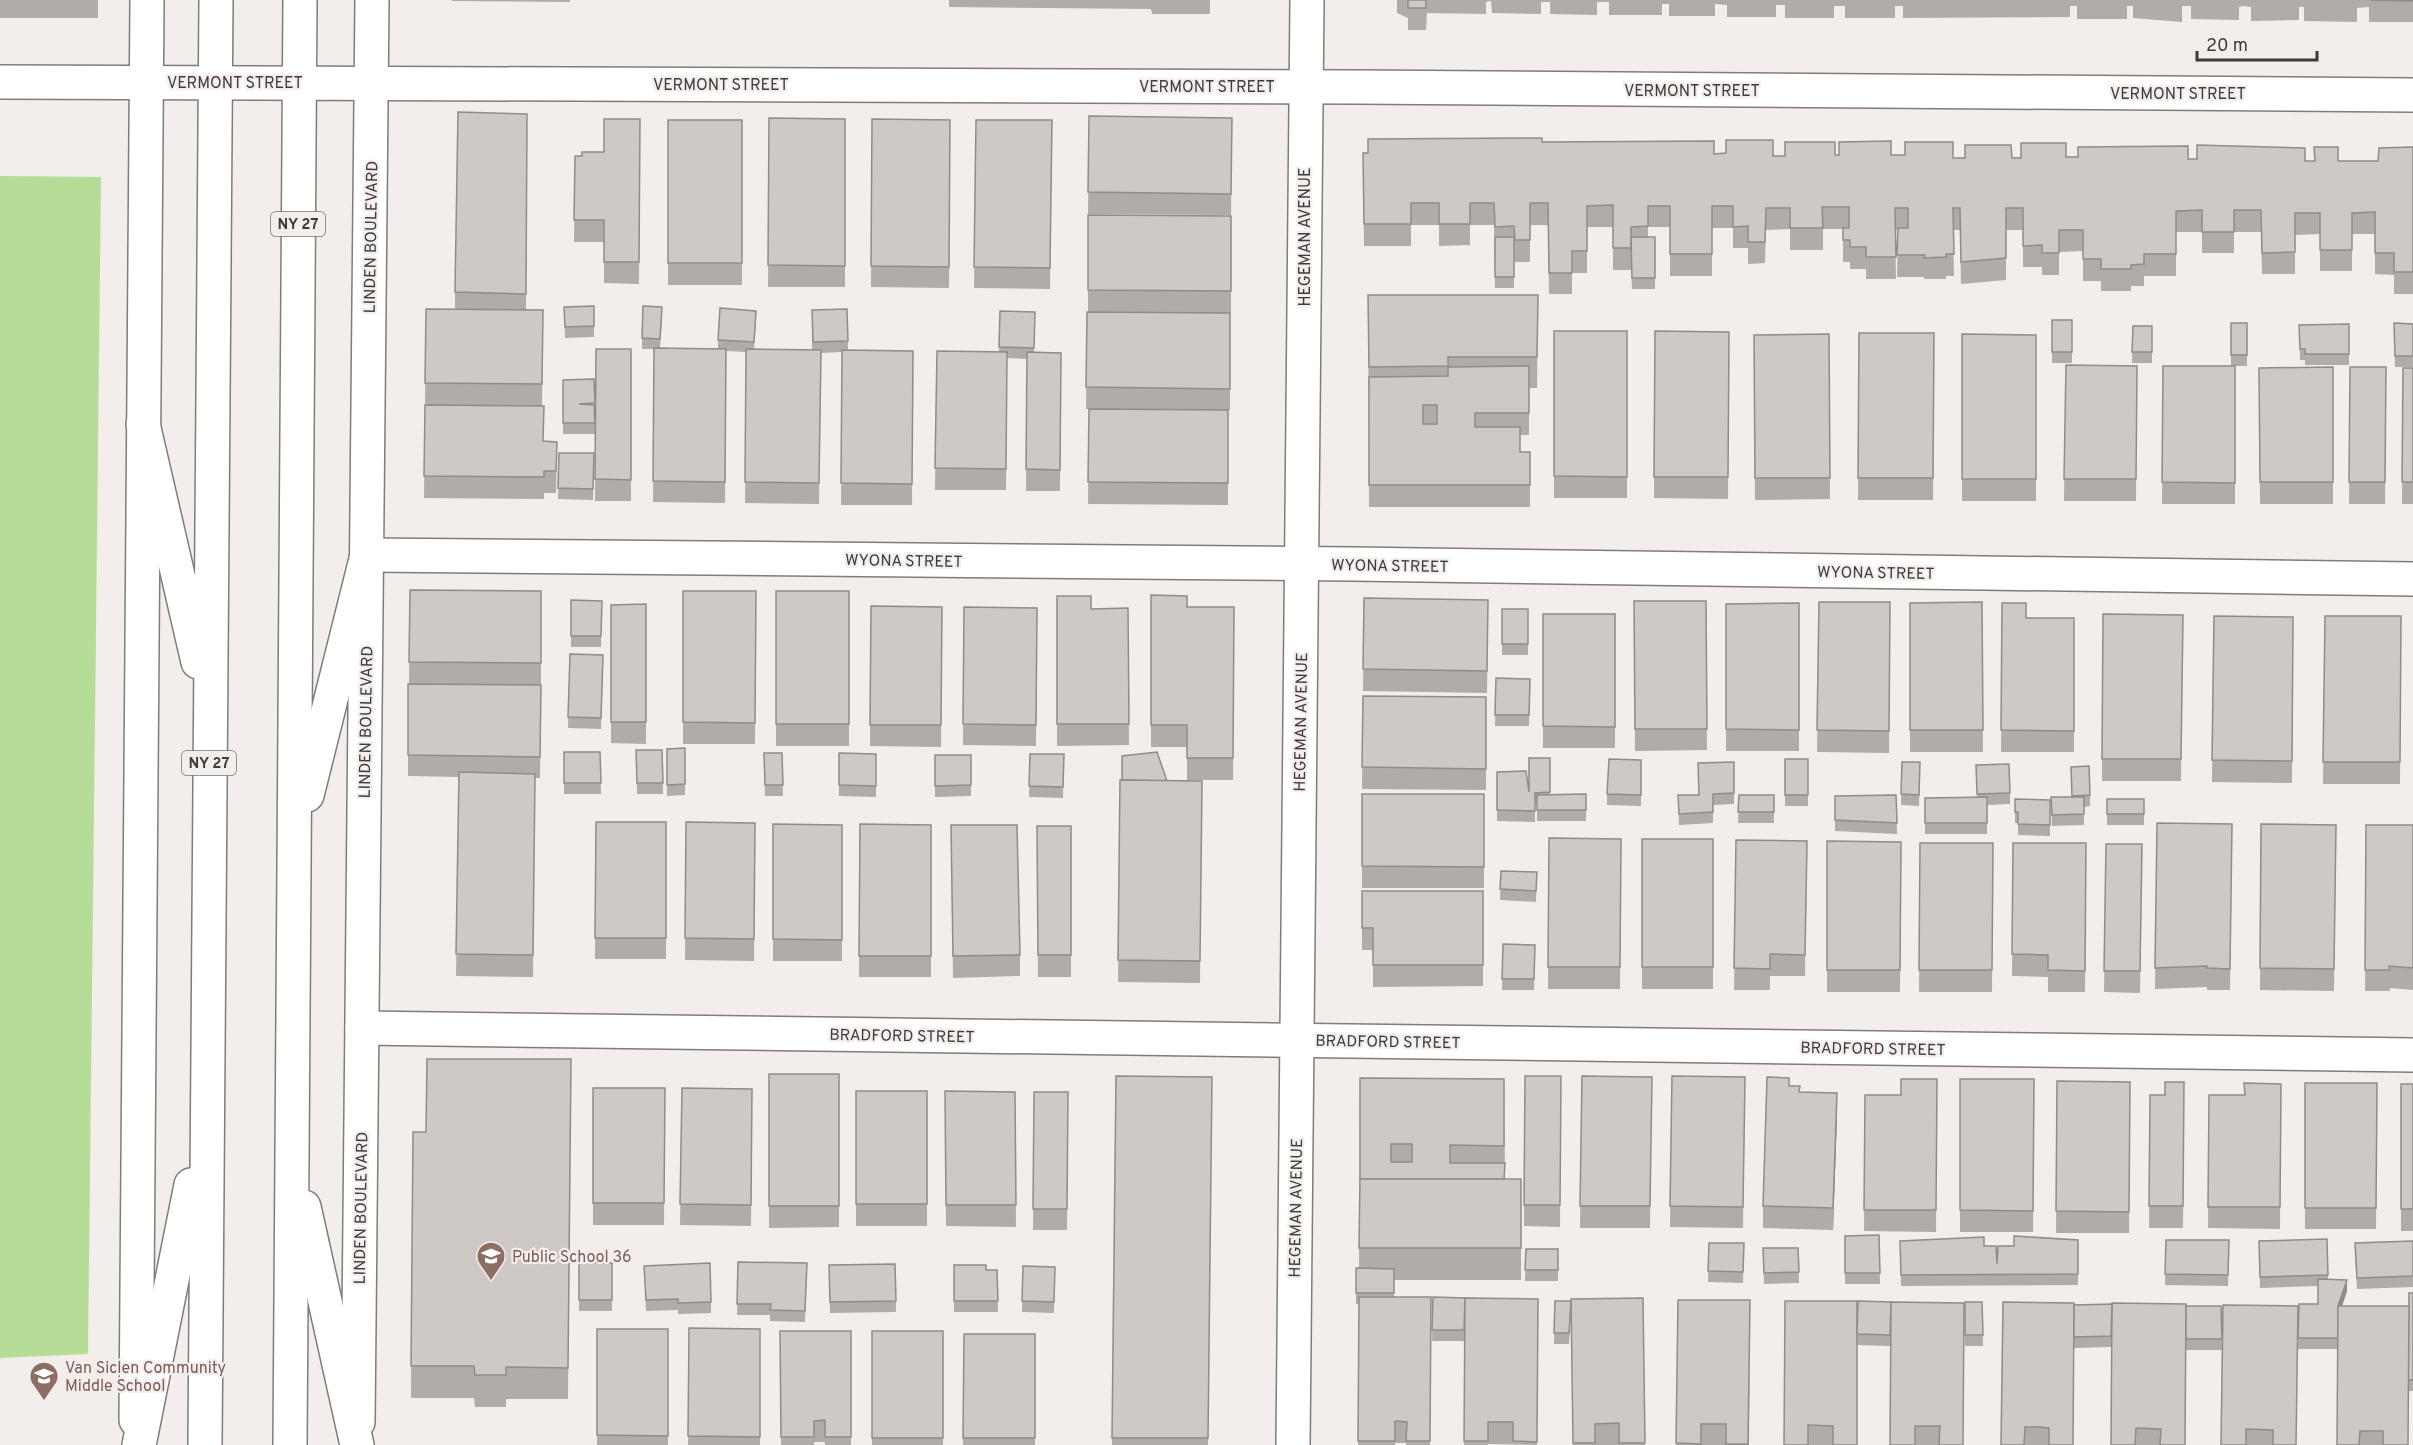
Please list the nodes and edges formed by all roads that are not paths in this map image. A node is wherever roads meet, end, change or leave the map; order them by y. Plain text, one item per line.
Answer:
1 (147, 0) edge
2 (216, 0) edge
3 (300, 0) edge
4 (372, 0) edge
5 (1306, 0) edge
6 (0, 82) edge
7 (146, 82) junction
8 (216, 82) junction
9 (299, 82) junction
10 (372, 82) junction
11 (1305, 87) junction
12 (2413, 95) edge
13 (143, 424) junction
14 (366, 555) junction
15 (1302, 564) junction
16 (2413, 579) edge
17 (210, 716) junction
18 (294, 847) junction
19 (362, 1028) junction
20 (1297, 1040) junction
21 (2413, 1055) edge
22 (206, 1113) junction
23 (292, 1150) junction
24 (138, 1445) edge
25 (205, 1445) edge
26 (290, 1445) edge
27 (358, 1445) edge
28 (1293, 1445) edge

1 - 7 main road
2 - 8 main road, NY 27
3 - 9 main road, NY 27
4 - 10 main road, LINDEN BOULEVARD
5 - 11 main road, HEGEMAN AVENUE
6 - 7 main road, VERMONT STREET
7 - 8 main road, VERMONT STREET
7 - 13 main road
8 - 9 main road, VERMONT STREET
8 - 17 main road, NY 27
9 - 10 main road, VERMONT STREET
9 - 18 main road, NY 27
10 - 11 main road, VERMONT STREET
10 - 14 main road, LINDEN BOULEVARD
11 - 12 main road, VERMONT STREET
11 - 15 main road, HEGEMAN AVENUE
13 - 17 main road
13 - 24 main road
14 - 15 main road, WYONA STREET
14 - 18 main road
14 - 19 main road, LINDEN BOULEVARD
15 - 16 main road, WYONA STREET
15 - 20 main road, HEGEMAN AVENUE
17 - 22 main road, NY 27
18 - 23 main road, NY 27
19 - 20 main road, BRADFORD STREET
19 - 27 main road, LINDEN BOULEVARD
20 - 21 main road, BRADFORD STREET
20 - 28 main road, HEGEMAN AVENUE
22 - 24 main road
22 - 25 main road, NY 27
23 - 26 main road, NY 27
23 - 27 main road

